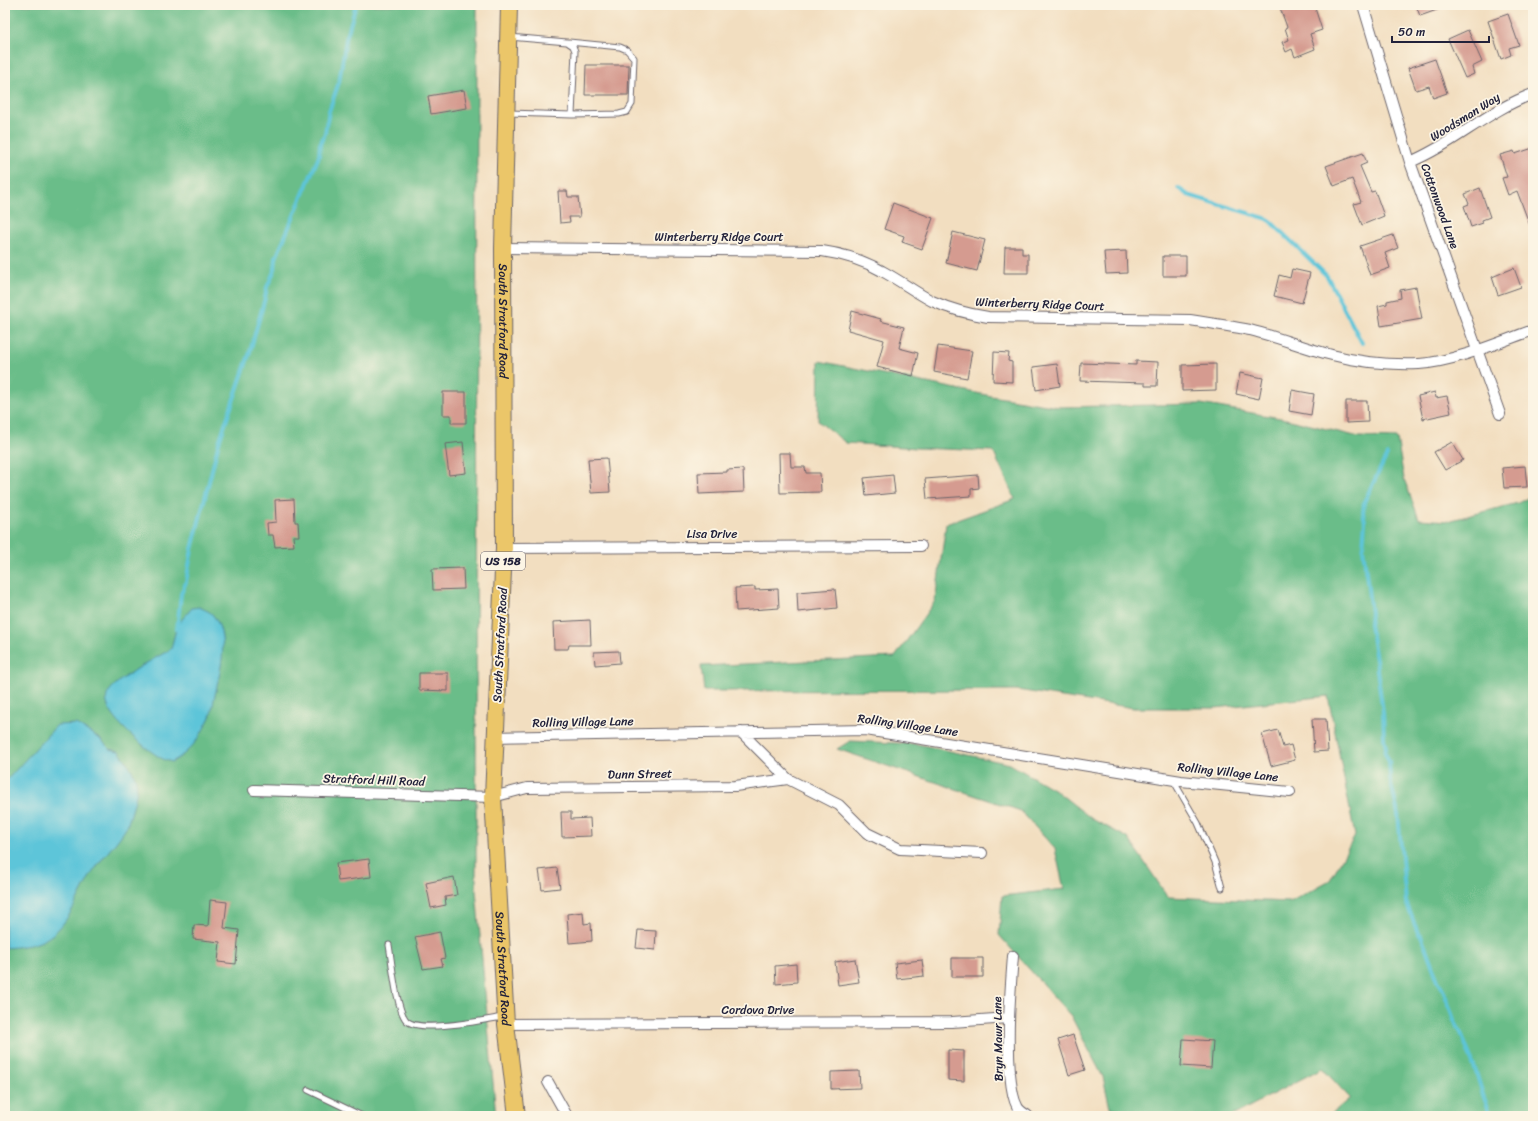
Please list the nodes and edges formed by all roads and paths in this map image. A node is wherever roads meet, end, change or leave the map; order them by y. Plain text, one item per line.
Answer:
1 (509, 5) edge
2 (1363, 5) edge
3 (508, 37) junction
4 (567, 42) junction
5 (1533, 94) edge
6 (507, 113) junction
7 (572, 115) junction
8 (1410, 162) junction
9 (503, 248) junction
10 (1533, 330) edge
11 (1477, 350) junction
12 (1500, 414) dead end
13 (921, 546) dead end
14 (504, 548) junction
15 (741, 732) junction
16 (496, 737) junction
17 (788, 779) junction
18 (1173, 780) junction
19 (254, 790) dead end
20 (1290, 792) dead end
21 (493, 797) junction
22 (982, 853) dead end
23 (1222, 888) dead end
24 (389, 945) dead end
25 (1013, 956) dead end
26 (1009, 1018) junction
27 (506, 1020) junction
28 (548, 1082) dead end
29 (308, 1090) dead end
30 (362, 1116) edge
31 (517, 1116) edge
32 (567, 1116) edge
33 (1028, 1116) edge

1 - 3 main road, South Stratford Road / US 158
2 - 8 street, Cottonwood Lane
3 - 4 lane
3 - 6 main road, South Stratford Road / US 158
4 - 7 lane
4 - 7 lane
5 - 8 street, Woodsman Way
6 - 7 lane
6 - 9 main road, South Stratford Road / US 158
8 - 11 street, Cottonwood Lane
9 - 11 street, Winterberry Ridge Court
9 - 14 main road, South Stratford Road / US 158
10 - 11 street, Winterberry Ridge Court
11 - 12 street, Cottonwood Lane
13 - 14 street, Lisa Drive
14 - 16 main road, South Stratford Road / US 158
15 - 16 street, Rolling Village Lane
15 - 17 street
15 - 18 street, Rolling Village Lane
16 - 21 main road, South Stratford Road / US 158
17 - 21 street, Dunn Street
17 - 22 street
18 - 20 street, Rolling Village Lane
18 - 23 lane
19 - 21 street, Stratford Hill Road
21 - 27 main road, South Stratford Road / US 158
24 - 27 lane
25 - 26 street, Bryn Mawr Lane
26 - 27 street, Cordova Drive
26 - 33 street, Bryn Mawr Lane
27 - 31 main road, South Stratford Road / US 158
28 - 32 street
29 - 30 lane

